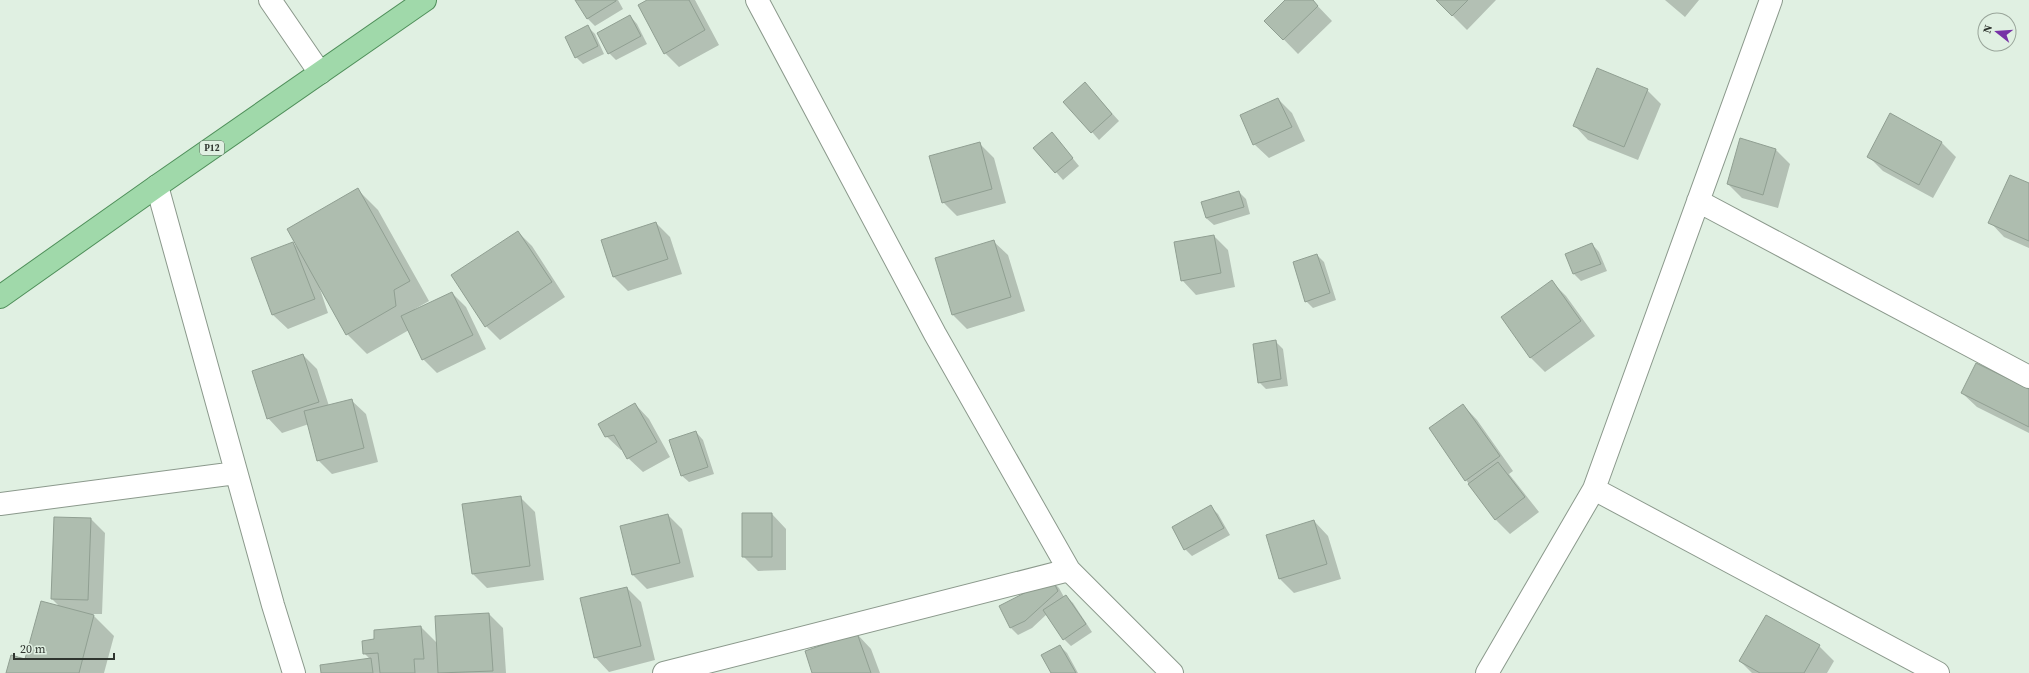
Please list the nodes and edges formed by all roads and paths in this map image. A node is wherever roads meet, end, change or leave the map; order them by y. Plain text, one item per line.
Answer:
1 (270, 0) edge
2 (425, 0) edge
3 (757, 0) edge
4 (1771, 0) edge
5 (320, 73) junction
6 (157, 186) junction
7 (1698, 201) junction
8 (0, 297) edge
9 (2029, 377) edge
10 (236, 473) junction
11 (1594, 489) junction
12 (0, 504) edge
13 (1069, 570) junction
14 (294, 673) edge
15 (664, 673) edge
16 (1172, 673) edge
17 (1487, 673) edge
18 (1938, 673) edge

1 - 5 street
2 - 5 main road, P12
3 - 13 street
4 - 7 street
5 - 6 main road, P12
6 - 8 main road, P12
6 - 10 street
7 - 9 street
7 - 11 street
10 - 12 street
10 - 14 street
11 - 17 street
11 - 18 street
13 - 15 street
13 - 16 street

